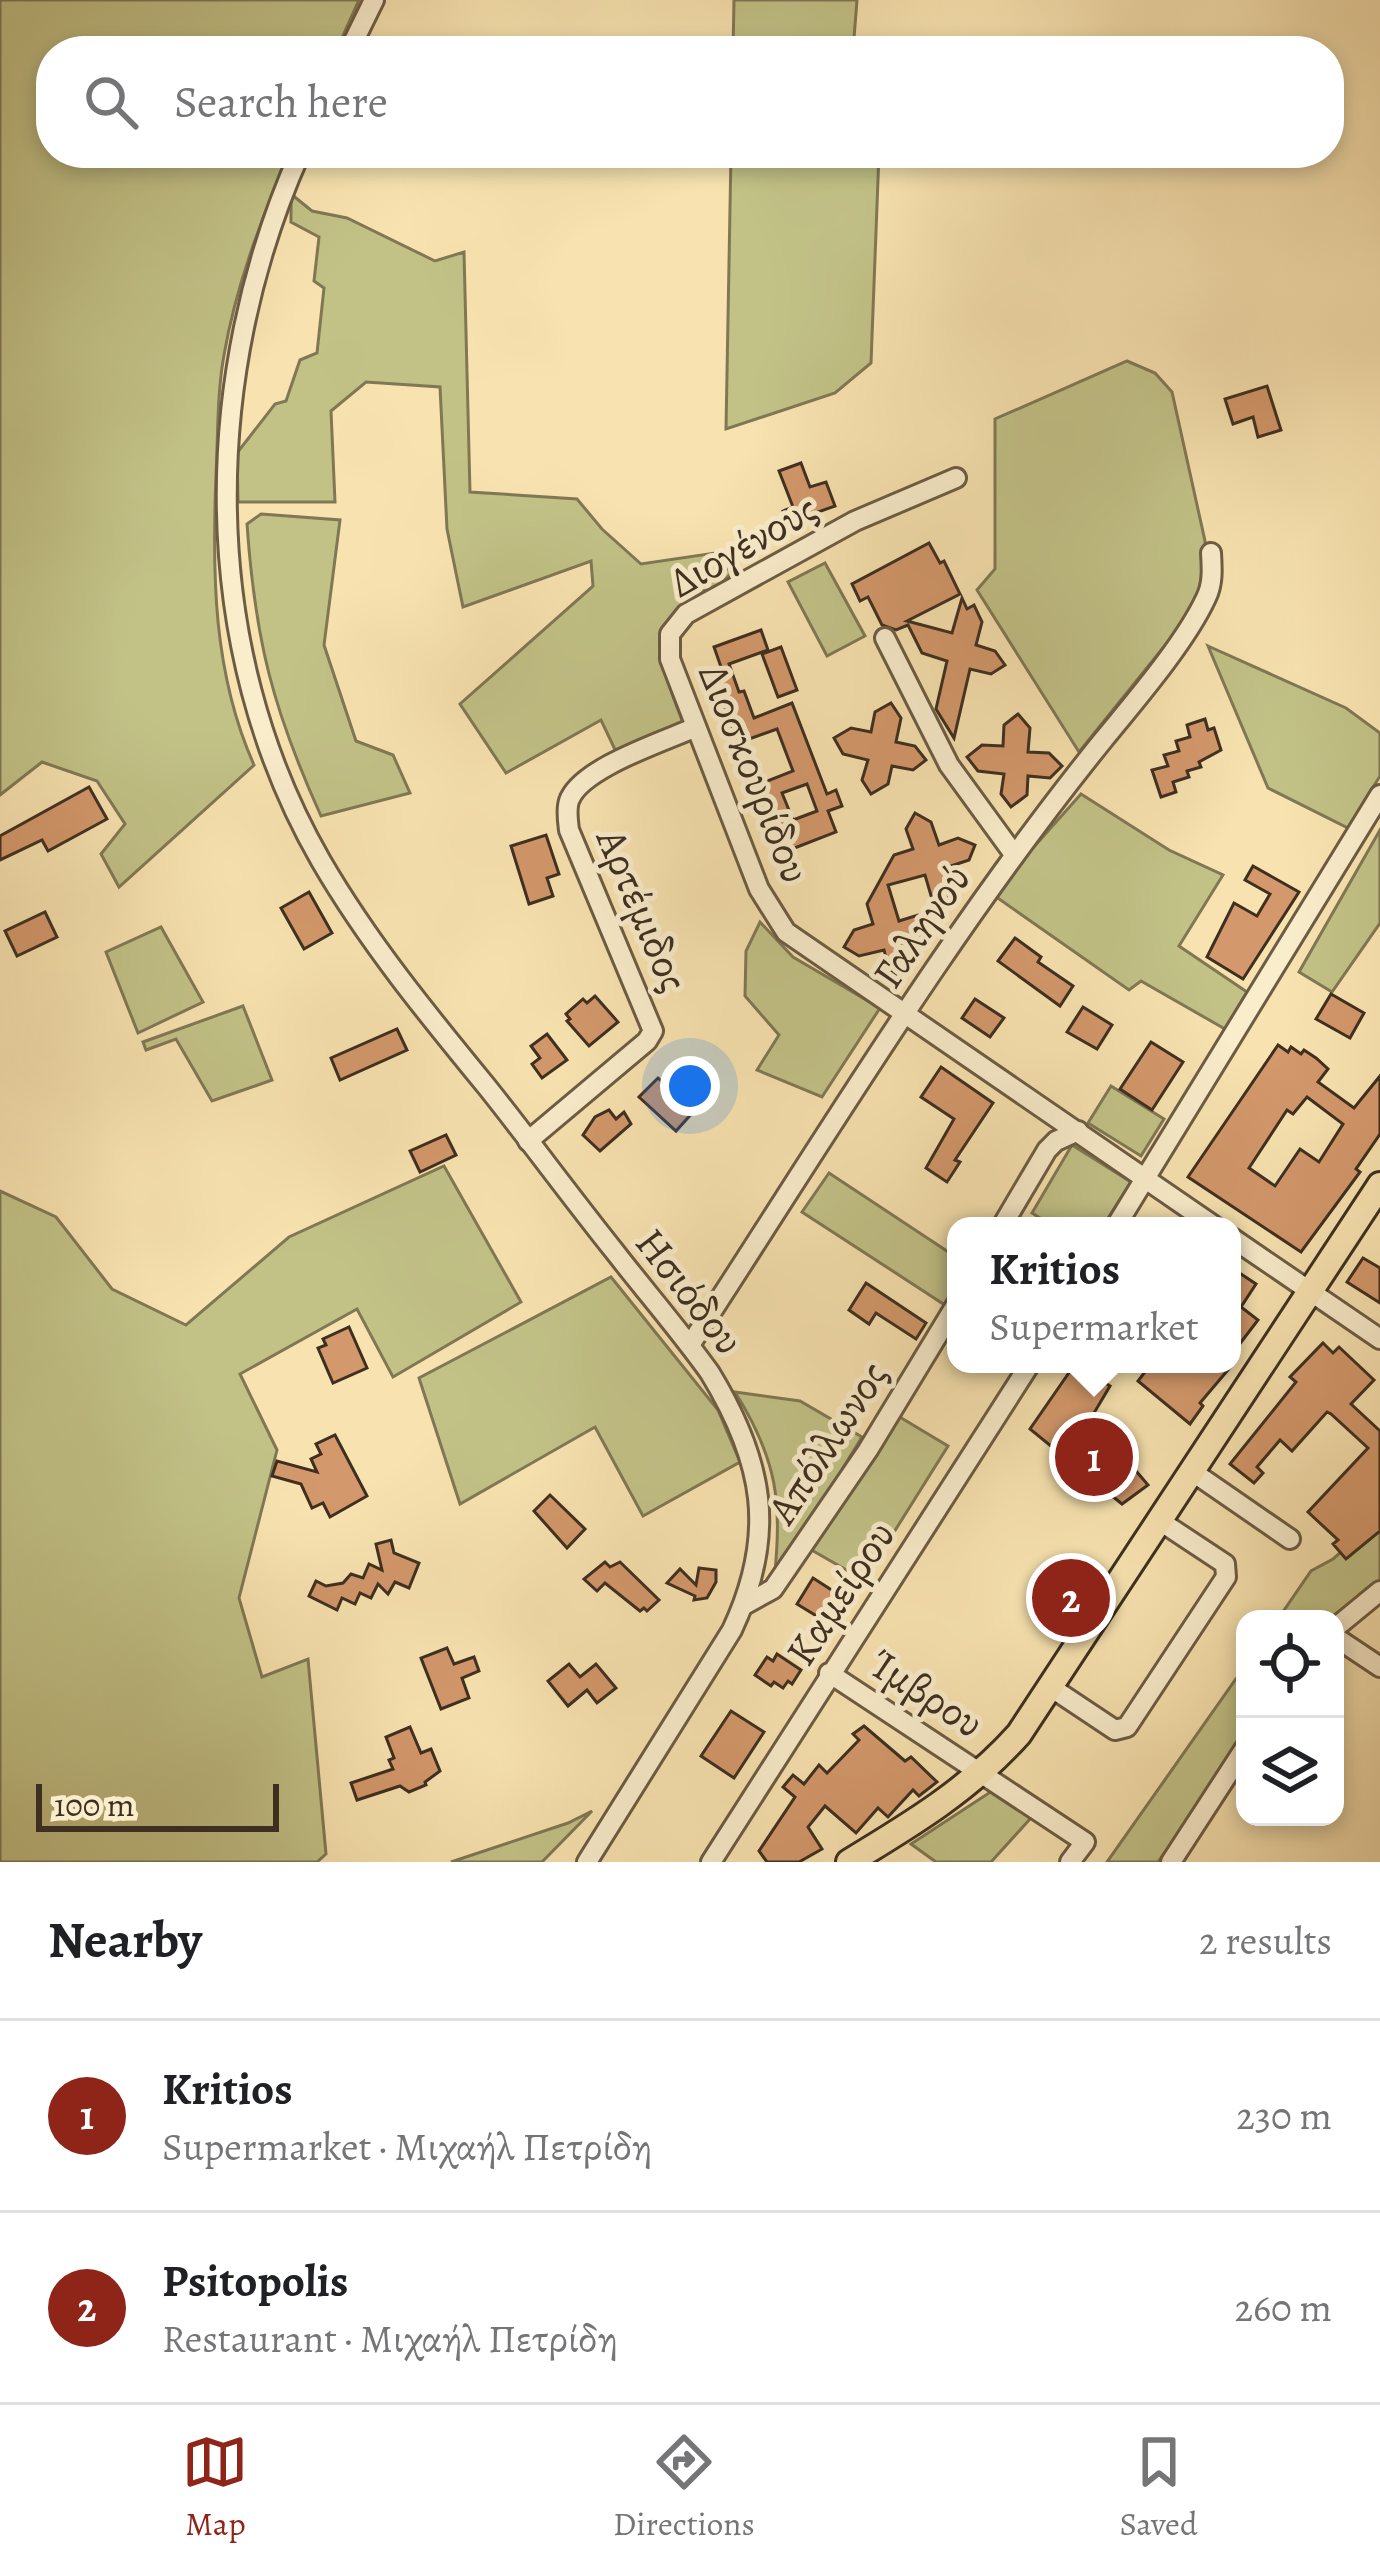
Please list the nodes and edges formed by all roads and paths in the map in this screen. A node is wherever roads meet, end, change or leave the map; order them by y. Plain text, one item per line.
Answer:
1 (374, 0) edge
2 (356, 36) edge
3 (293, 168) edge
4 (956, 478) dead end
5 (1211, 553) dead end
6 (670, 634) joint
7 (885, 638) dead end
8 (696, 727) junction
9 (1380, 795) edge
10 (1013, 853) junction
11 (905, 1015) junction
12 (1078, 1131) junction
13 (528, 1141) junction
14 (1146, 1178) junction
15 (1380, 1185) edge
16 (1007, 1217) edge
17 (1122, 1217) edge
18 (1201, 1217) edge
19 (1241, 1244) edge
20 (1307, 1291) junction
21 (947, 1320) edge
22 (1380, 1339) edge
23 (690, 1345) junction
24 (1024, 1373) edge
25 (1190, 1470) junction
26 (1160, 1521) junction
27 (1290, 1539) dead end
28 (1380, 1591) edge
29 (744, 1605) junction
30 (1344, 1625) edge
31 (1344, 1640) edge
32 (1380, 1667) edge
33 (830, 1673) junction
34 (1052, 1688) junction
35 (1236, 1762) edge
36 (985, 1773) junction
37 (583, 1861) edge
38 (711, 1862) edge
39 (849, 1862) edge
40 (1070, 1862) edge
41 (1171, 1862) edge

1 - 2 street
3 - 13 street, Ησιόδου
4 - 6 street, Διογένους
5 - 10 street, Γαληνού
6 - 8 street, Διοσκουρίδου
7 - 10 street
8 - 11 street, Διοσκουρίδου
8 - 13 street, Αρτέμιδος
9 - 14 street
10 - 11 street, Γαληνού
11 - 12 street, Διοσκουρίδου
11 - 23 street, Γαληνού
12 - 14 street, Διοσκουρίδου
12 - 16 street
13 - 23 street, Ησιόδου
14 - 17 street
14 - 18 street, Διοσκουρίδου
15 - 20 main road
19 - 20 street
20 - 22 street
20 - 25 main road
21 - 29 street, Απόλλωνος
23 - 29 street, Ησιόδου
24 - 33 street, Καμείρου
25 - 26 main road
25 - 27 street
26 - 34 main road
26 - 34 street
28 - 30 street
29 - 37 street, Ησιόδου
31 - 32 street
33 - 36 street, Ίμβρου
33 - 38 street, Καμείρου
34 - 36 main road
35 - 41 street
36 - 39 main road
36 - 40 street, Ίμβρου

